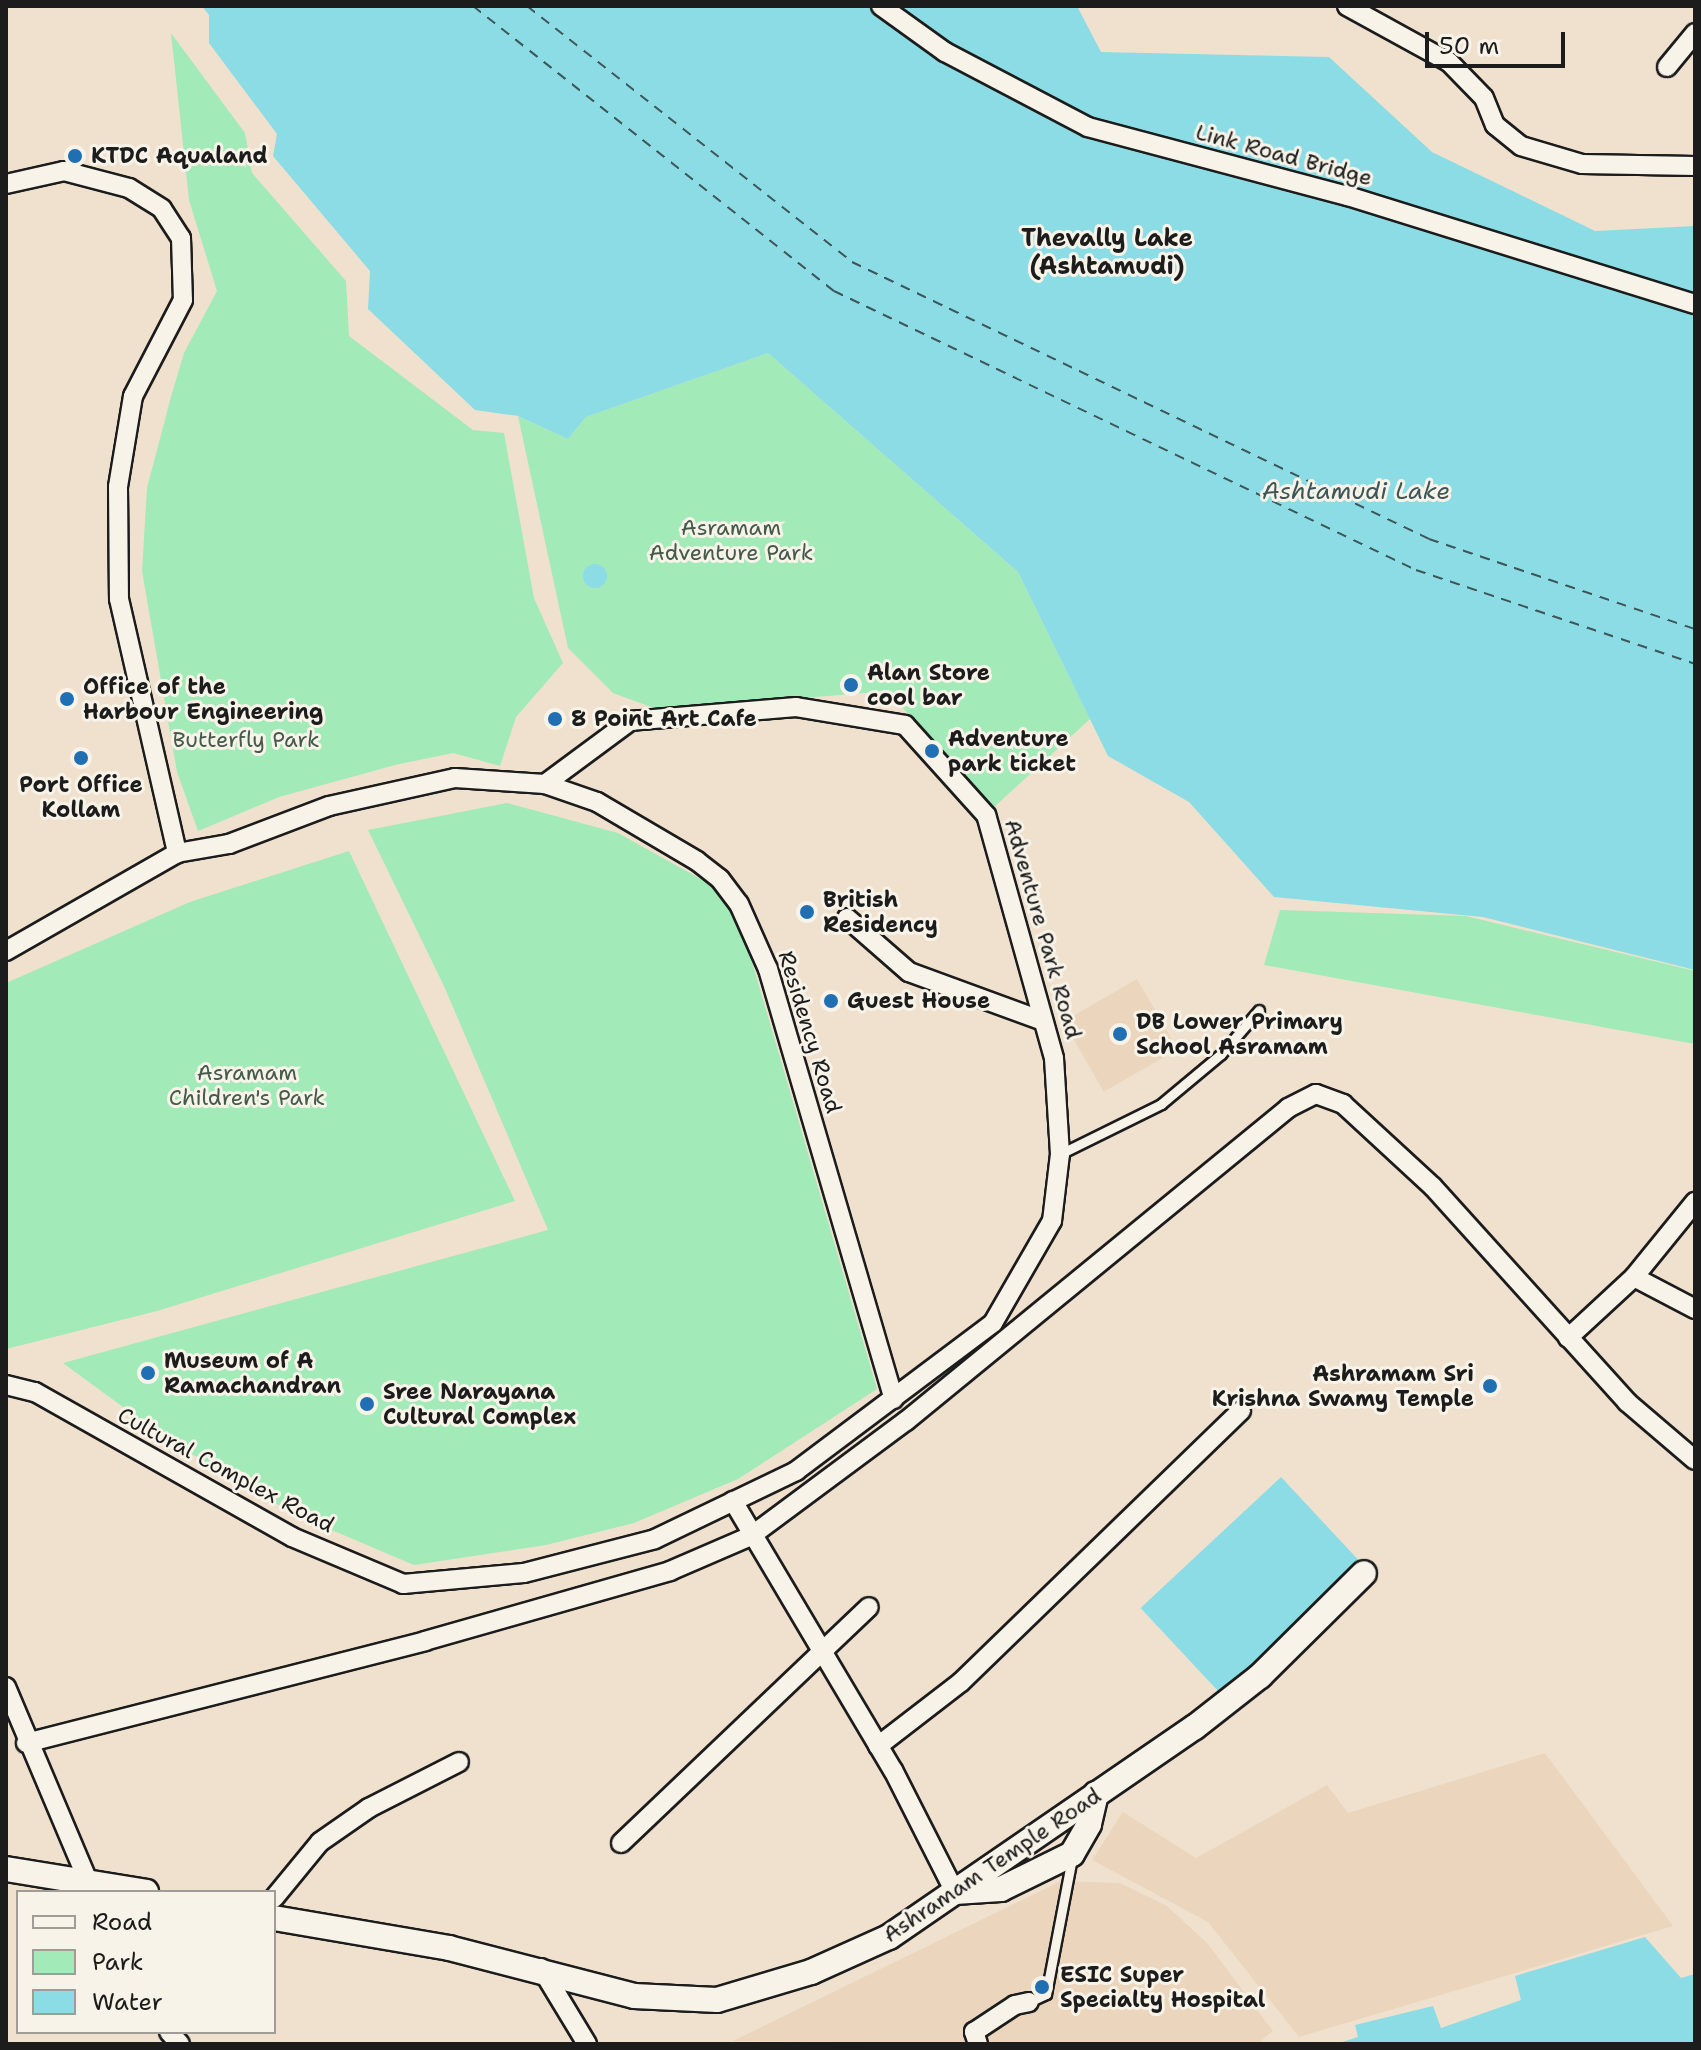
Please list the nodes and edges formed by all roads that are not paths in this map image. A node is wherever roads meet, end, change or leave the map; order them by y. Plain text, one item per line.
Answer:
1 (881, 6) edge
2 (1347, 6) edge
3 (1695, 33) edge
4 (1667, 67) dead end
5 (1695, 166) edge
6 (6, 184) edge
7 (1695, 304) edge
8 (545, 784) junction
9 (177, 853) junction
10 (847, 918) dead end
11 (6, 951) edge
12 (1259, 1010) dead end
13 (1043, 1021) junction
14 (1060, 1154) junction
15 (1695, 1202) edge
16 (1634, 1277) junction
17 (1695, 1309) edge
18 (1568, 1338) junction
19 (6, 1385) edge
20 (894, 1399) junction
21 (1241, 1411) dead end
22 (1695, 1460) edge
23 (733, 1501) junction
24 (751, 1536) junction
25 (1364, 1573) dead end
26 (869, 1607) dead end
27 (821, 1651) junction
28 (6, 1687) edge
29 (26, 1743) junction
30 (878, 1746) junction
31 (459, 1762) dead end
32 (1096, 1794) junction
33 (1030, 1838) junction
34 (621, 1843) dead end
35 (1063, 1859) junction
36 (6, 1869) edge
37 (88, 1881) junction
38 (135, 1890) edge
39 (955, 1892) junction
40 (276, 1896) edge
41 (276, 1918) edge
42 (541, 1968) junction
43 (1029, 2002) joint
44 (587, 2044) edge
45 (978, 2044) edge

1 - 7 street, Link Road Bridge
2 - 5 street
3 - 4 street
6 - 9 street
8 - 9 street, Residency Road
8 - 13 street, Adventure Park Road
8 - 20 street, Residency Road
9 - 11 street, Residency Road
10 - 13 street
12 - 14 lane
13 - 14 street, Adventure Park Road
14 - 20 street, Adventure Park Road
15 - 16 street
16 - 17 street
16 - 18 street
18 - 22 street
18 - 24 street
19 - 23 street, Cultural Complex Road
20 - 23 street, Adventure Park Road
21 - 30 street
23 - 24 street
24 - 27 street
24 - 29 street
25 - 32 street, Ashramam Temple Road
26 - 27 street
27 - 30 street
27 - 34 street
28 - 29 street
29 - 37 street
30 - 39 street
31 - 40 street
32 - 33 street, Ashramam Temple Road
32 - 35 street
33 - 35 street
33 - 39 street, Ashramam Temple Road
35 - 39 street
35 - 43 lane
36 - 37 street
37 - 38 street
39 - 42 street, Ashramam Temple Road
41 - 42 street, Ashramam Temple Road
42 - 44 street
43 - 45 street

